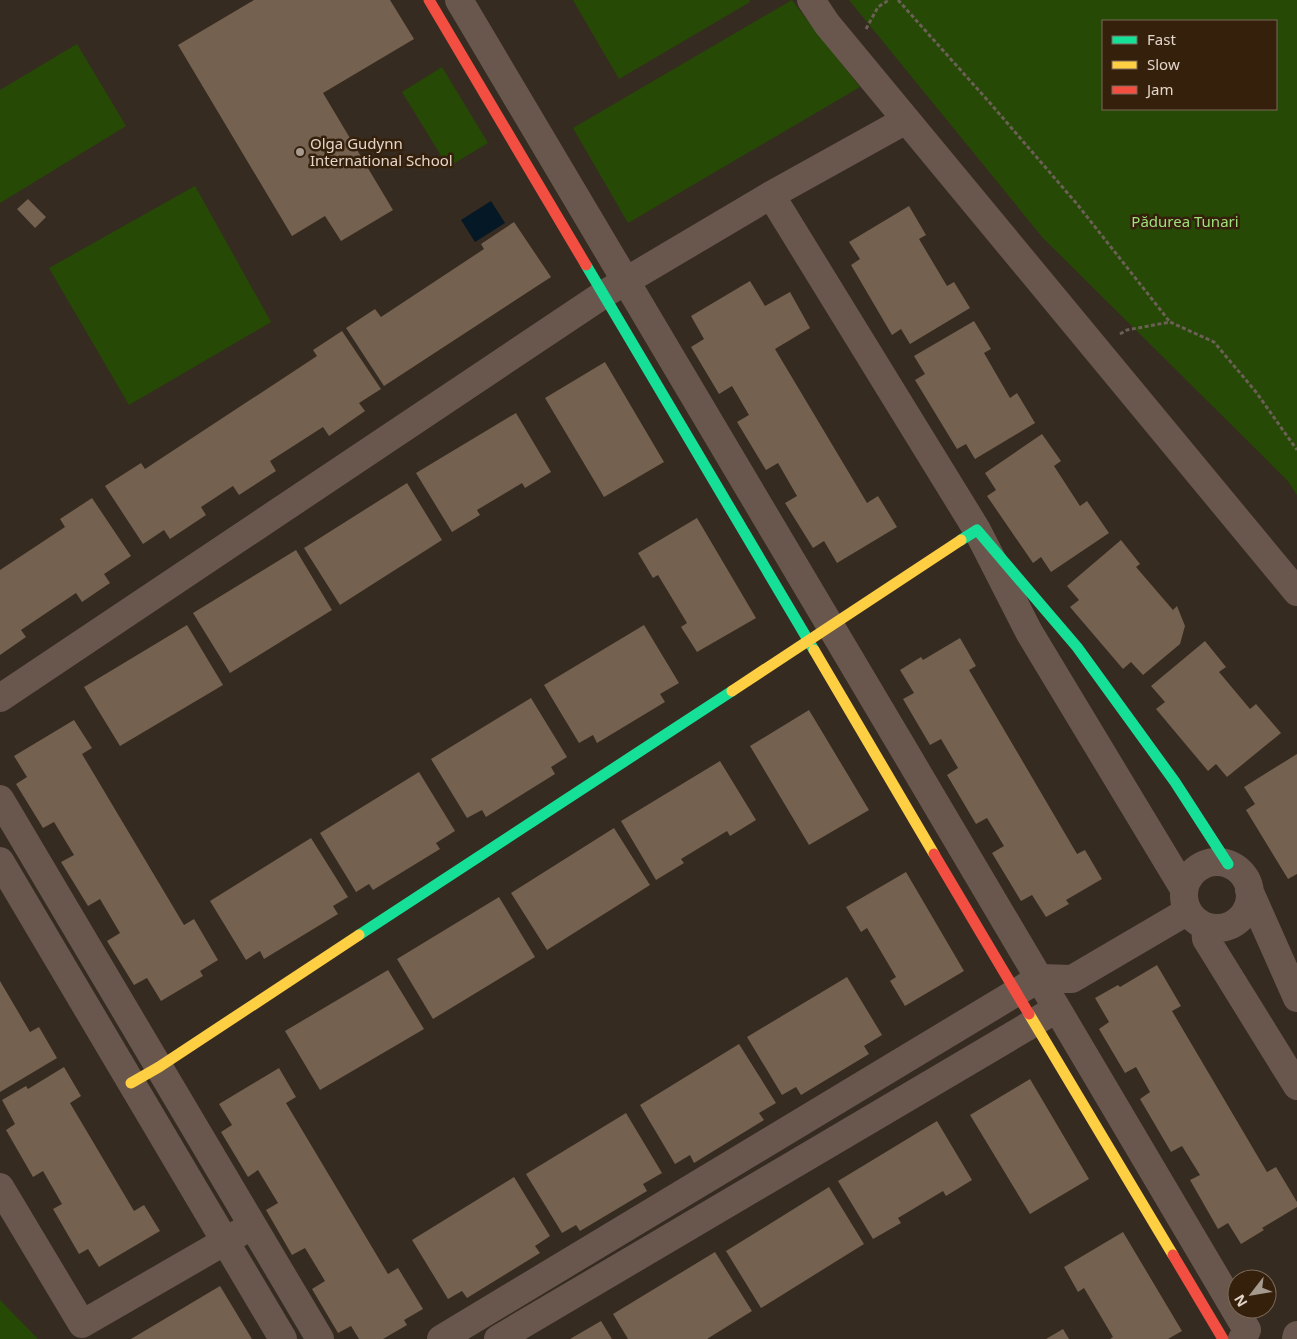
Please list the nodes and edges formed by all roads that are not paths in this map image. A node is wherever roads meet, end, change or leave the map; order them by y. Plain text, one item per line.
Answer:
1 (429, 0) edge
2 (459, 0) edge
3 (811, 0) edge
4 (906, 120) junction
5 (770, 195) junction
6 (614, 288) junction
7 (977, 530) junction
8 (1297, 592) edge
9 (819, 634) junction
10 (0, 698) edge
11 (0, 799) edge
12 (0, 861) edge
13 (1228, 864) junction
14 (1249, 890) junction
15 (1192, 909) junction
16 (1040, 978) junction
17 (1072, 979) junction
18 (1017, 993) junction
19 (1297, 998) edge
20 (1058, 1007) junction
21 (1035, 1022) junction
22 (159, 1067) junction
23 (132, 1083) junction
24 (1297, 1086) edge
25 (0, 1186) edge
26 (253, 1226) junction
27 (226, 1241) junction
28 (1297, 1335) edge
29 (283, 1339) edge
30 (320, 1339) edge
31 (441, 1339) edge
32 (498, 1339) edge
33 (1223, 1339) edge
34 (1242, 1339) edge
35 (1296, 1339) edge

1 - 6 street
2 - 6 street
3 - 4 street
4 - 5 street
4 - 8 street
5 - 6 street
5 - 7 street
6 - 9 street
6 - 10 street
7 - 9 street
7 - 13 street
7 - 15 street
9 - 16 street
9 - 18 street
9 - 22 street
11 - 22 street
12 - 23 street
13 - 14 street
13 - 15 street
14 - 15 street
14 - 19 street
15 - 17 street
15 - 24 street
16 - 17 street
16 - 18 street
16 - 20 street
17 - 20 street
18 - 21 street
18 - 31 street
20 - 21 street
20 - 34 street
21 - 32 street
21 - 33 street
22 - 23 street
22 - 26 street
23 - 27 street
25 - 27 street
26 - 27 street
26 - 30 street
27 - 29 street
28 - 35 street

